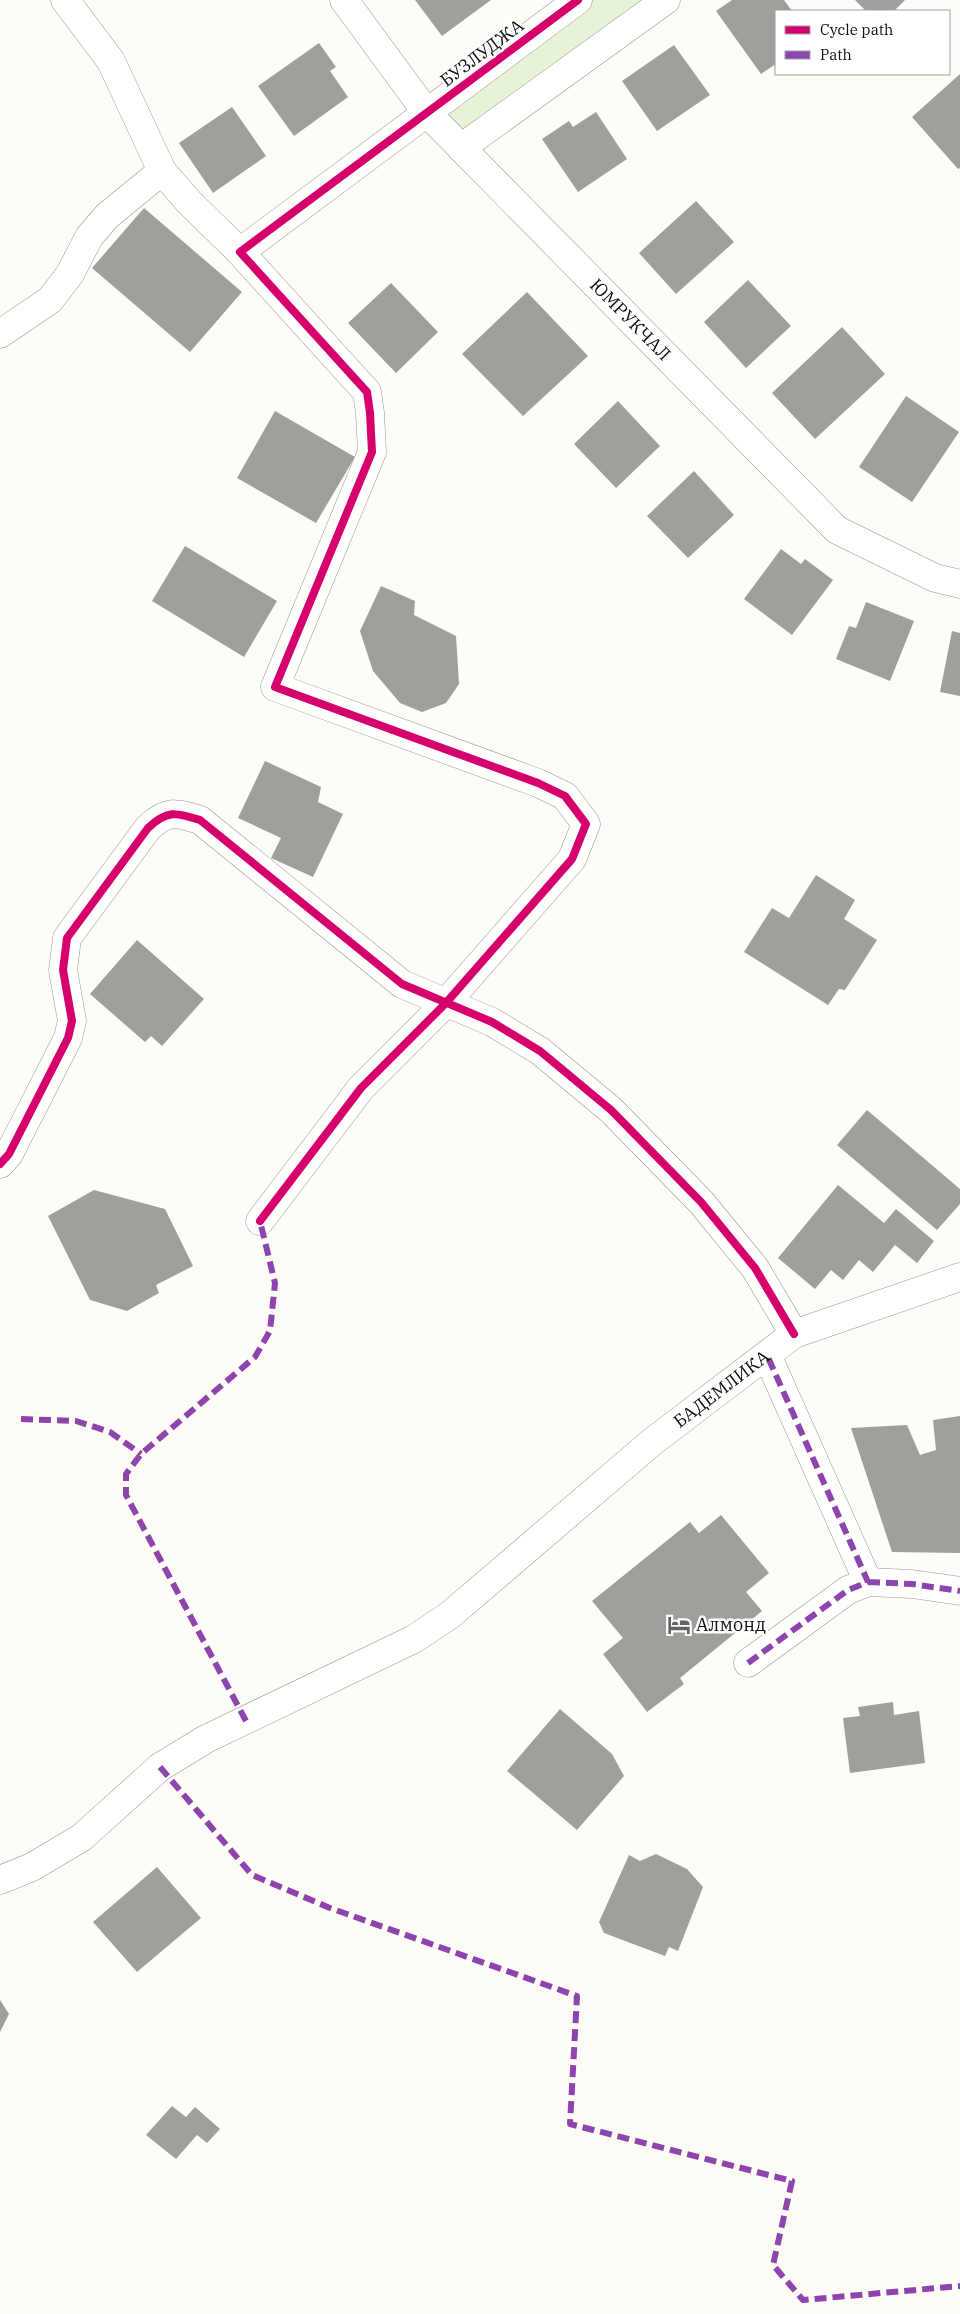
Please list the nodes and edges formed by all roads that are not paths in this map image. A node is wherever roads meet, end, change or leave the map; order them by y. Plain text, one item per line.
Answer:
1 (65, 0) edge
2 (344, 0) edge
3 (578, 0) edge
4 (666, 0) edge
5 (427, 113) junction
6 (461, 148) junction
7 (162, 171) junction
8 (240, 252) junction
9 (0, 334) edge
10 (960, 584) edge
11 (445, 1004) junction
12 (0, 1164) edge
13 (260, 1221) dead end
14 (960, 1277) edge
15 (794, 1334) junction
16 (767, 1355) junction
17 (868, 1582) junction
18 (960, 1591) edge
19 (748, 1663) dead end
20 (0, 1880) edge

1 - 7 street
2 - 5 street, ЮМРУКЧАЛ
3 - 5 street, БУЗЛУДЖА
4 - 6 street
5 - 6 street, ЮМРУКЧАЛ
5 - 8 street, БУЗЛУДЖА
6 - 10 street, ЮМРУКЧАЛ
7 - 8 street
7 - 9 street
8 - 11 street
11 - 12 street
11 - 13 street
11 - 15 street
14 - 15 street, БАДЕМЛИКА
15 - 16 street, БАДЕМЛИКА
16 - 17 street
16 - 20 street, БАДЕМЛИКА
17 - 18 street
17 - 19 street

